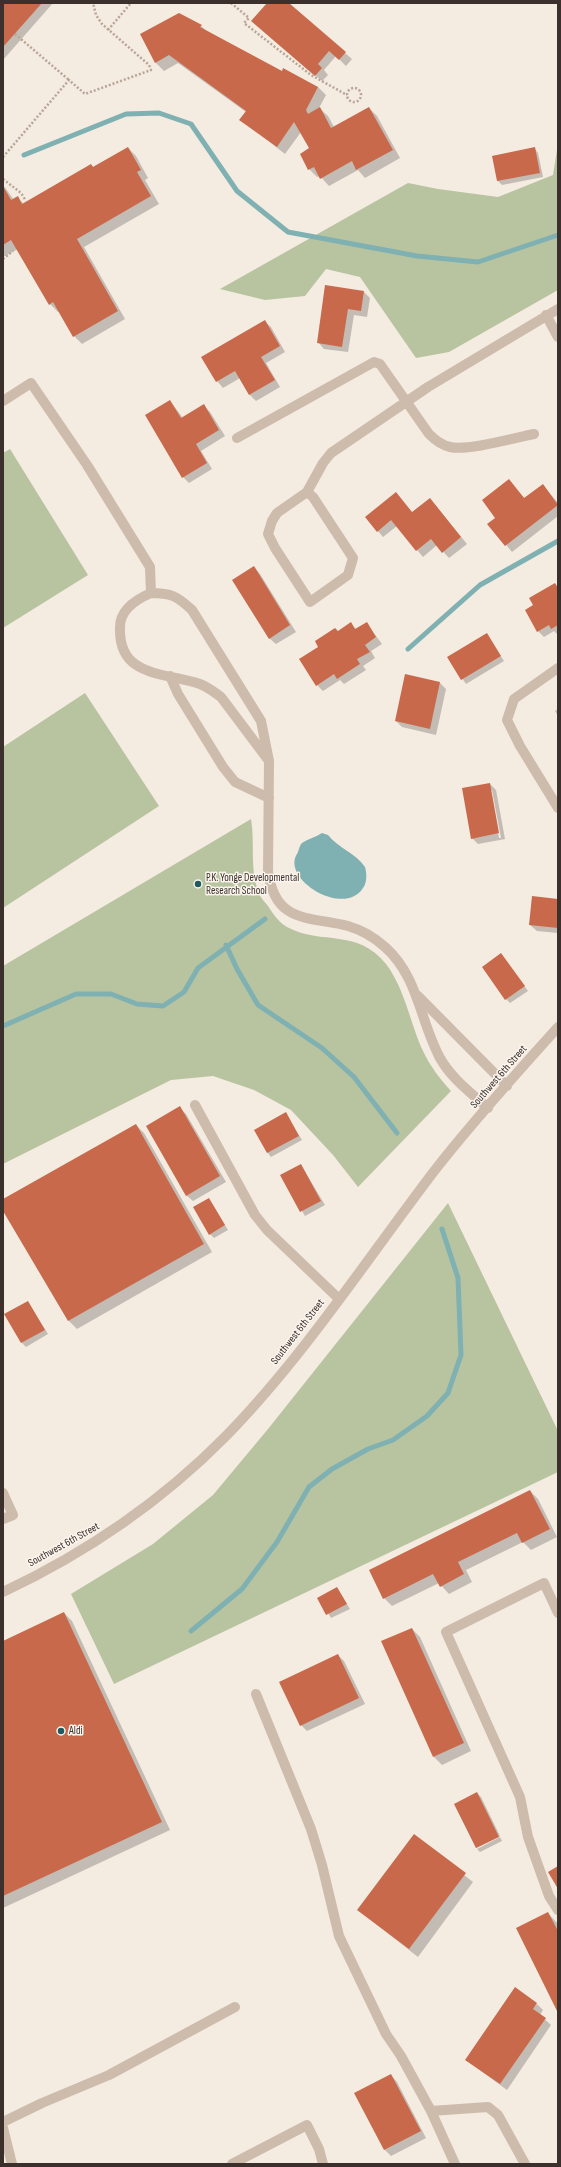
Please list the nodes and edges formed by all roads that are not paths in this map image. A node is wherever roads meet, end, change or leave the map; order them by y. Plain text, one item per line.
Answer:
1 (558, 309) edge
2 (546, 315) junction
3 (558, 337) edge
4 (3, 401) edge
5 (405, 402) junction
6 (534, 434) dead end
7 (237, 438) dead end
8 (307, 492) junction
9 (151, 593) junction
10 (558, 668) edge
11 (170, 676) junction
12 (269, 761) junction
13 (269, 798) junction
14 (558, 808) edge
15 (418, 996) junction
16 (558, 1027) edge
17 (507, 1086) junction
18 (195, 1105) dead end
19 (488, 1108) junction
20 (338, 1298) junction
21 (3, 1493) edge
22 (3, 1519) edge
23 (3, 1592) edge
24 (558, 1613) edge
25 (256, 1694) dead end
26 (558, 1910) edge
27 (236, 2007) dead end
28 (431, 2111) junction
29 (3, 2122) edge
30 (3, 2128) edge
31 (12, 2164) edge
32 (232, 2164) edge
33 (323, 2164) edge
34 (455, 2164) edge
35 (525, 2164) edge

1 - 2 street
2 - 3 street
2 - 5 street
4 - 9 street
5 - 6 street
5 - 7 street
5 - 8 street
8 - 8 street
9 - 11 street
9 - 12 street
10 - 14 street
11 - 12 street
11 - 13 street
12 - 13 street
13 - 15 street
15 - 17 street
15 - 19 street
16 - 17 street, Southwest 6th Street
17 - 19 street, Southwest 6th Street
18 - 20 street
19 - 20 street, Southwest 6th Street
20 - 23 street, Southwest 6th Street
21 - 22 street
24 - 26 street
25 - 28 street
27 - 29 street
28 - 34 street
28 - 35 street
30 - 31 street
32 - 33 street

